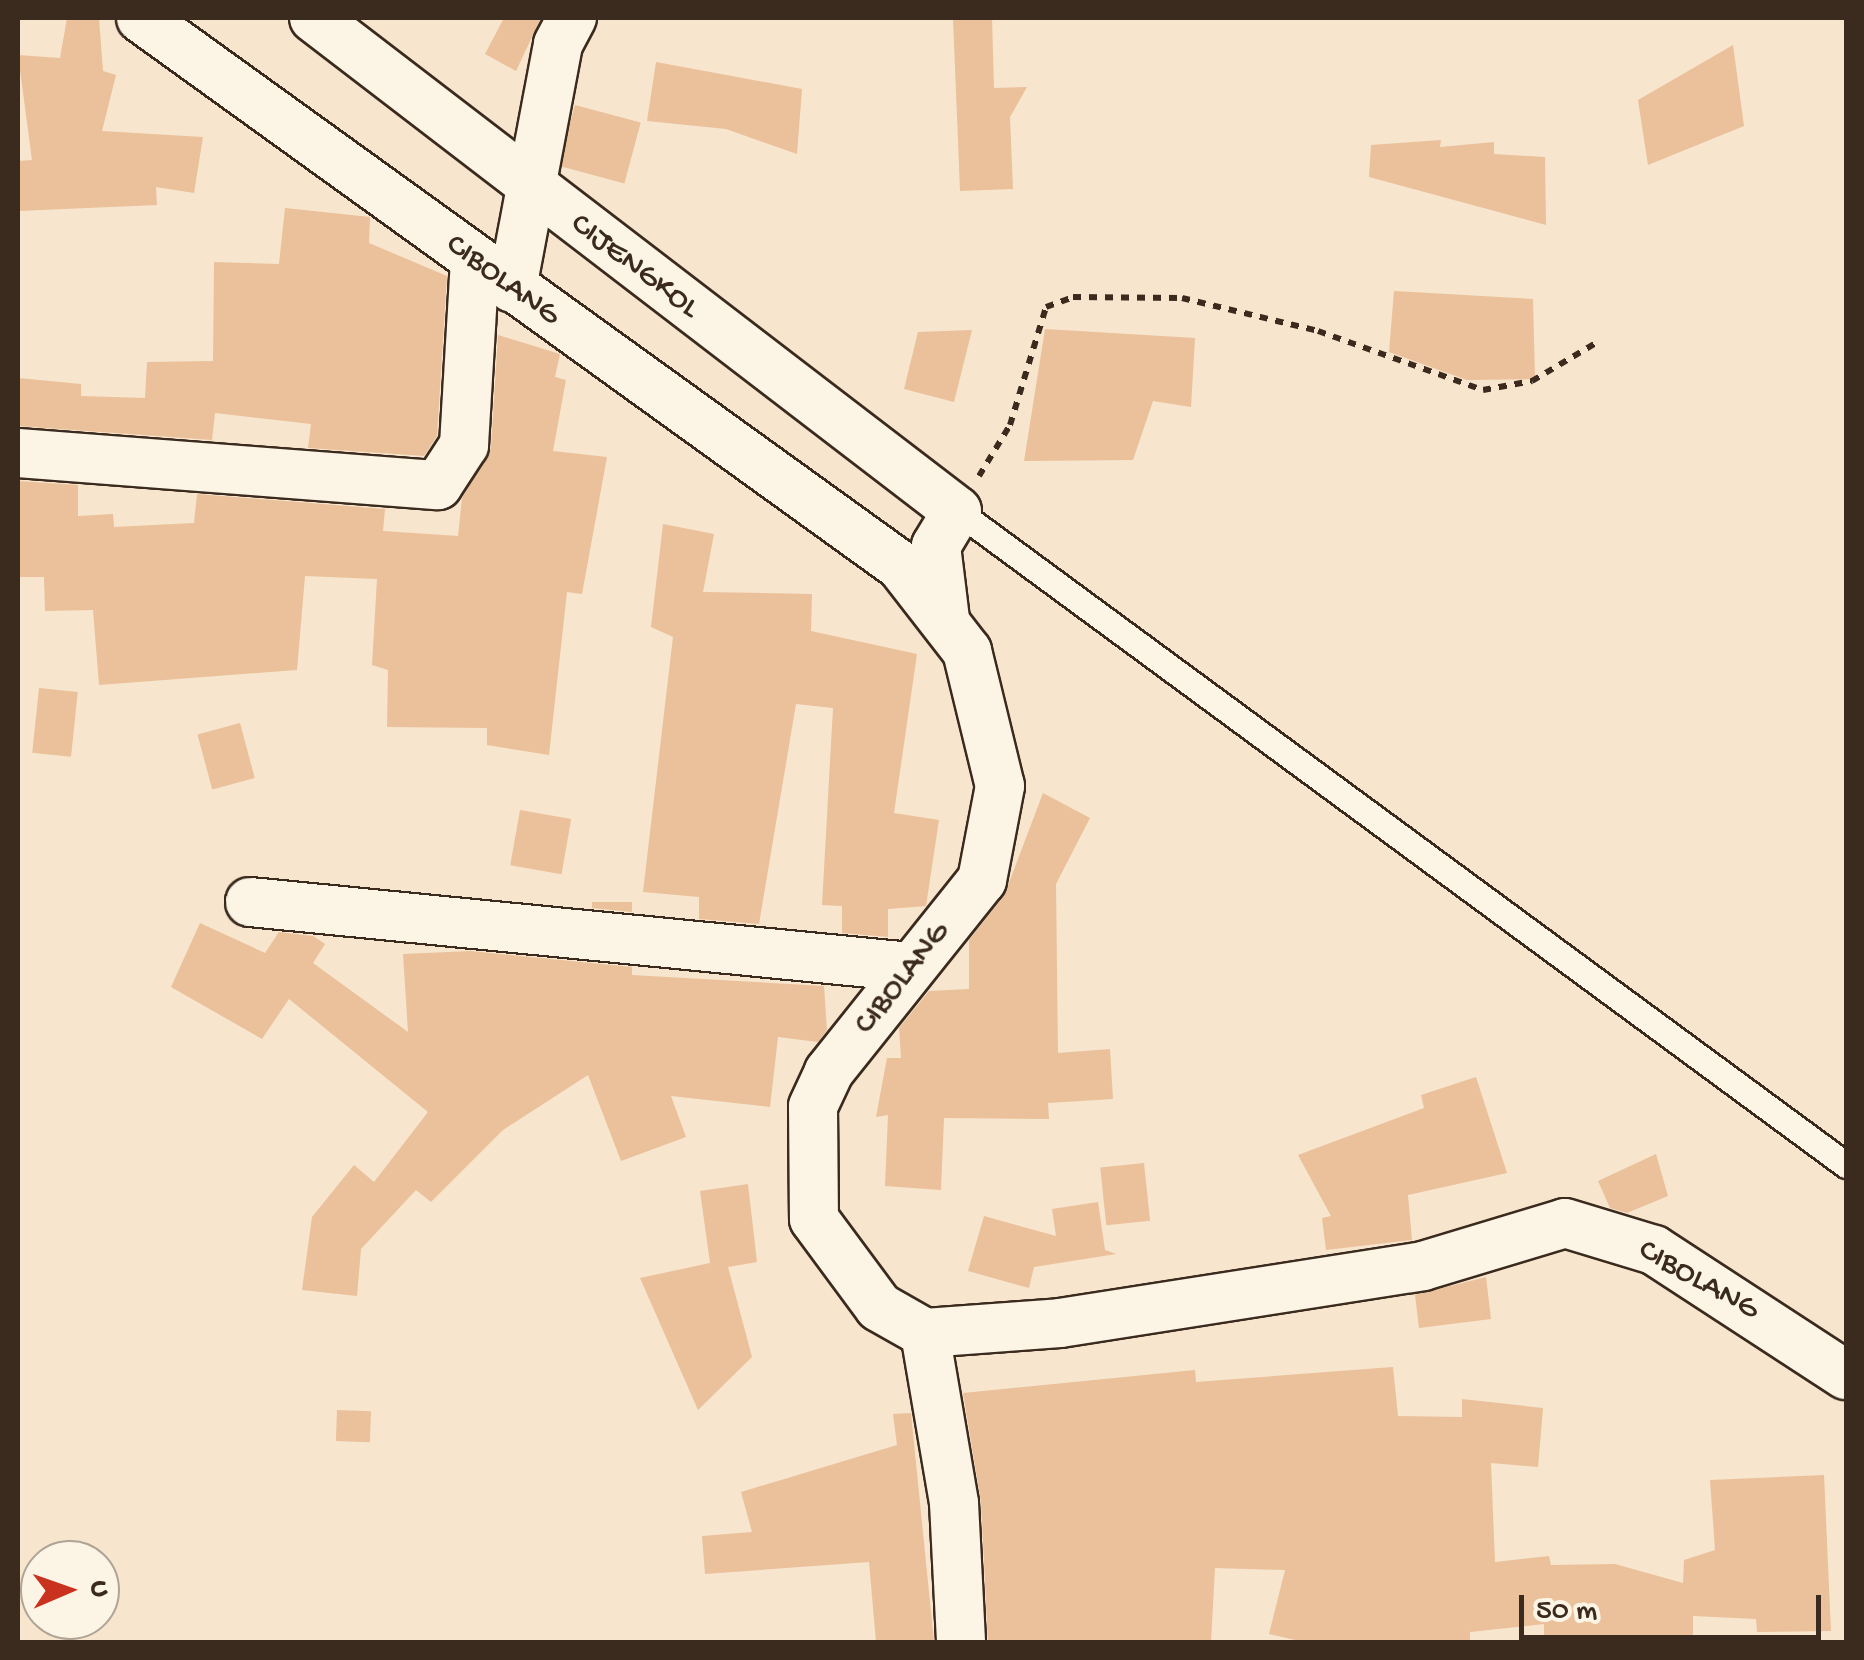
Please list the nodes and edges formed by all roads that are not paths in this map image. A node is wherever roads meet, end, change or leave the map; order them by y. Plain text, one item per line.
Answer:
1 (140, 18) edge
2 (314, 18) edge
3 (572, 18) edge
4 (529, 187) junction
5 (493, 274) junction
6 (18, 453) edge
7 (957, 512) junction
8 (945, 621) junction
9 (250, 902) dead end
10 (911, 967) junction
11 (1846, 1165) edge
12 (925, 1333) junction
13 (1846, 1375) edge
14 (961, 1642) edge

1 - 5 street, CIBOLANG
2 - 4 street, CIJENGKOL
3 - 4 street
4 - 5 street
4 - 7 street, CIJENGKOL
5 - 6 street
5 - 8 street, CIBOLANG
7 - 8 street
7 - 11 lane
8 - 10 street, CIBOLANG
9 - 10 street
10 - 12 street, CIBOLANG
12 - 13 street, CIBOLANG
12 - 14 street

